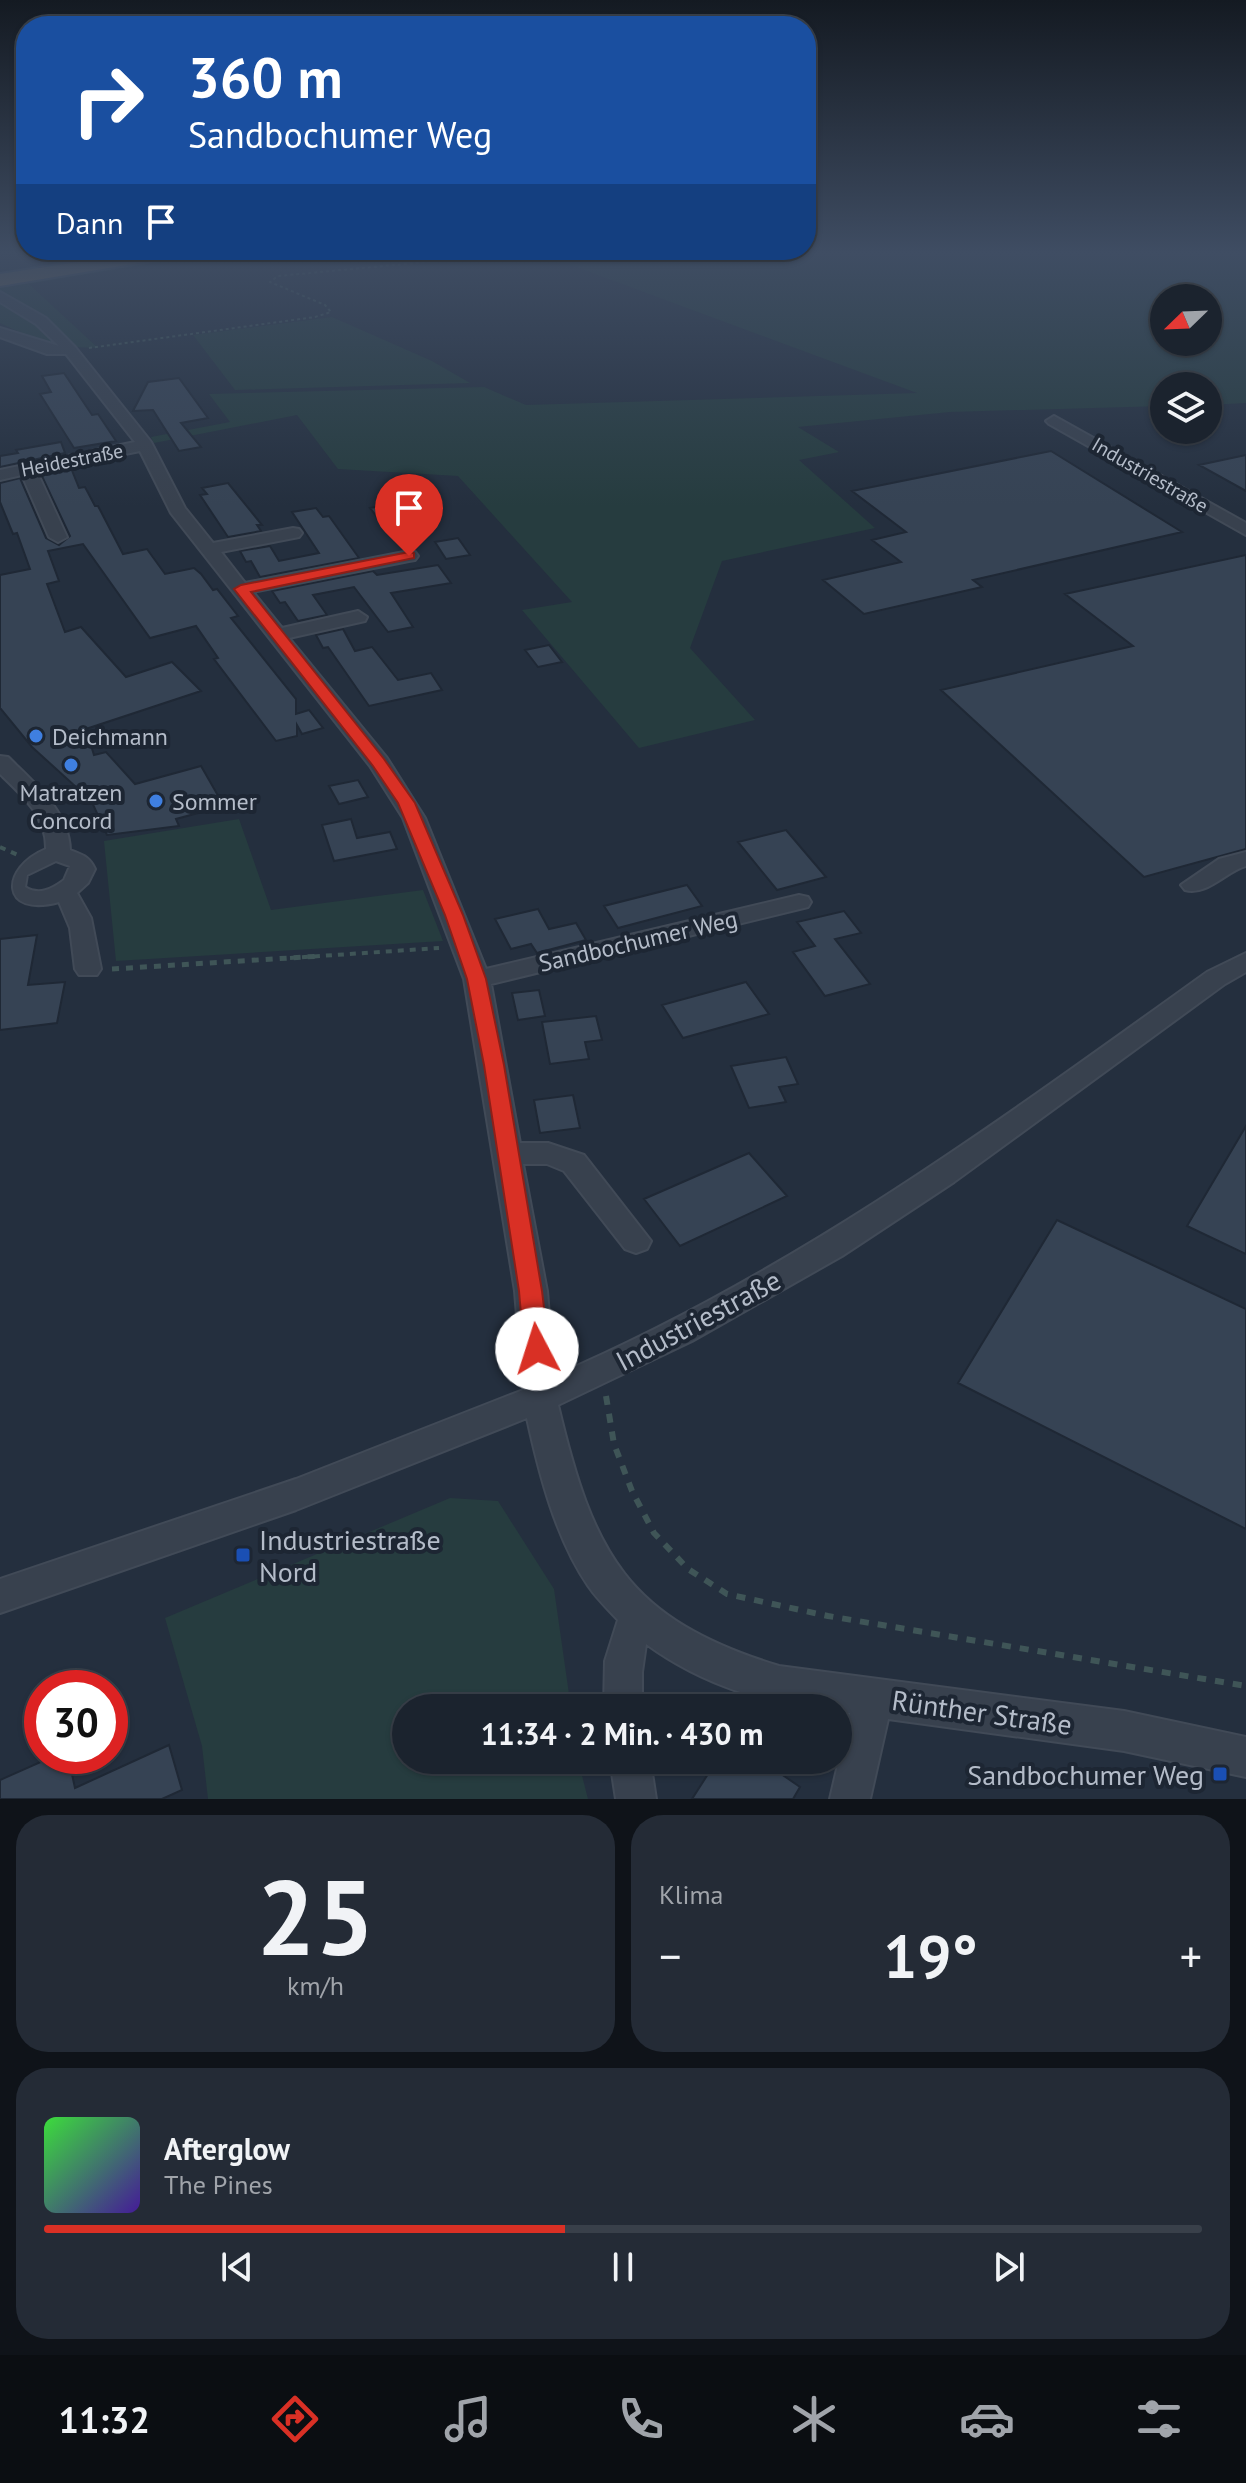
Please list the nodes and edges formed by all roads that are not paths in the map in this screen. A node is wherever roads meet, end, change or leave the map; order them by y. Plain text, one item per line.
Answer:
1 (16, 338) edge
2 (58, 338) edge
3 (70, 350) junction
4 (1054, 421) dead end
5 (145, 445) junction
6 (28, 470) junction
7 (0, 475) edge
8 (1246, 530) edge
9 (293, 533) dead end
10 (58, 537) dead end
11 (210, 549) junction
12 (409, 556) dead end
13 (241, 589) junction
14 (358, 617) dead end
15 (276, 635) junction
16 (0, 762) edge
17 (58, 854) junction
18 (1246, 859) edge
19 (1193, 885) dead end
20 (5, 887) edge
21 (63, 892) junction
22 (799, 902) dead end
23 (1246, 961) edge
24 (88, 969) road end
25 (477, 979) junction
26 (507, 1153) junction
27 (636, 1241) dead end
28 (540, 1400) junction
29 (0, 1596) edge
30 (639, 1617) junction
31 (623, 1694) edge
32 (873, 1697) junction
33 (1246, 1757) edge
34 (632, 1774) edge
35 (636, 1799) edge
36 (850, 1799) edge

1 - 3 street
2 - 3 street
3 - 5 street
4 - 8 street, Industriestraße
5 - 6 street, Heidestraße
5 - 11 street
6 - 7 street, Heidestraße
6 - 10 street
9 - 11 street
11 - 13 street
12 - 13 street
13 - 15 street
14 - 15 street
15 - 25 street
16 - 17 street
17 - 20 street
17 - 21 street
18 - 19 street
20 - 21 street
21 - 24 street
22 - 25 street, Sandbochumer Weg
23 - 28 street, Industriestraße
25 - 26 street
26 - 27 street
26 - 28 street
28 - 29 street, Industriestraße
28 - 30 street, Rünther Straße
30 - 31 street
30 - 32 street, Rünther Straße
32 - 33 street, Rünther Straße
32 - 36 street
34 - 35 street

